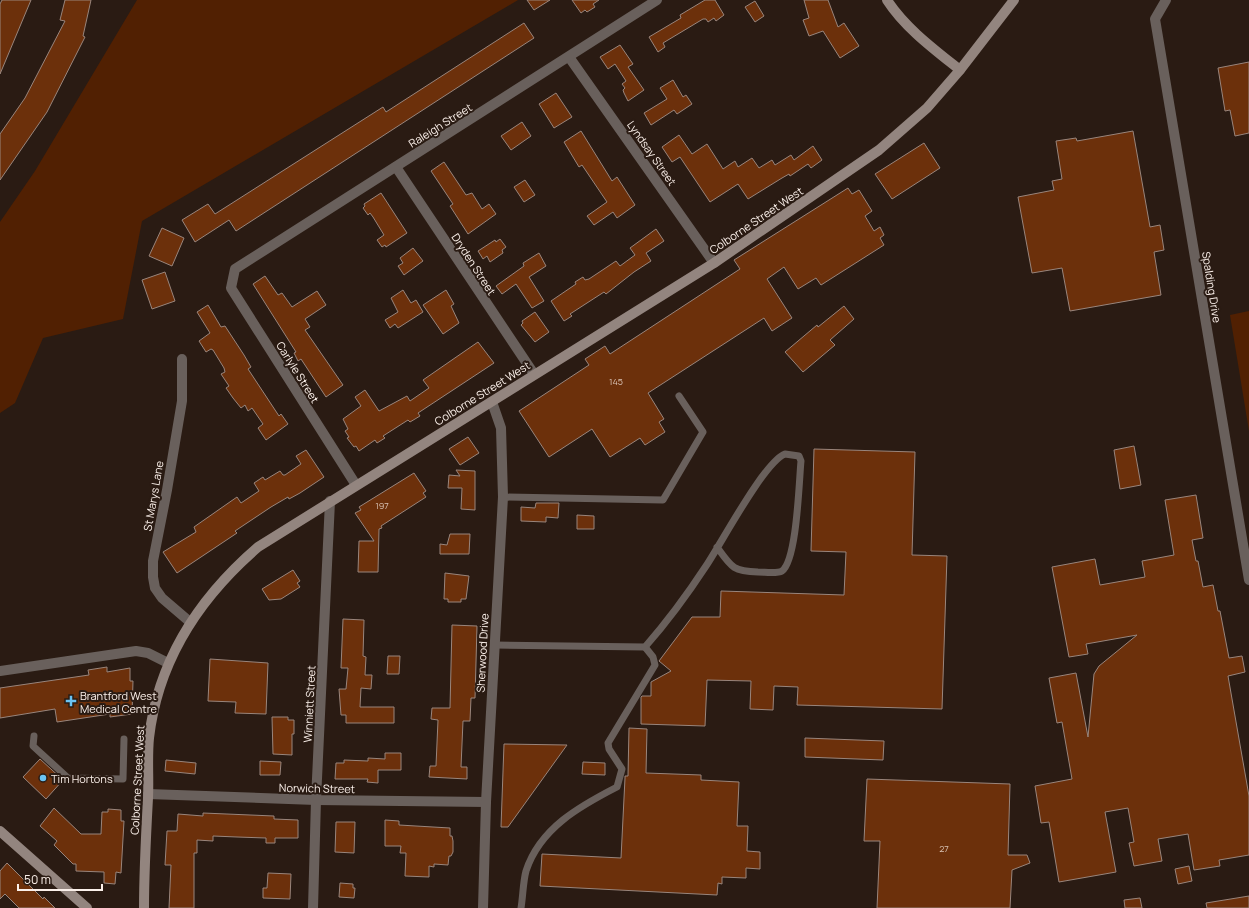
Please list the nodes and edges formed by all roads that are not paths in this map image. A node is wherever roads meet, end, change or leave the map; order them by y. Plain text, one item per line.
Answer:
1 (657, 0) edge
2 (887, 0) edge
3 (1014, 0) edge
4 (1166, 0) edge
5 (569, 57) junction
6 (960, 70) junction
7 (396, 167) junction
8 (714, 263) junction
9 (235, 269) joint
10 (182, 359) dead end
11 (534, 374) junction
12 (679, 396) dead end
13 (492, 402) junction
14 (356, 485) junction
15 (503, 497) junction
16 (330, 501) junction
17 (717, 547) junction
18 (1249, 580) edge
19 (190, 622) junction
20 (494, 645) junction
21 (645, 647) junction
22 (168, 663) junction
23 (0, 671) edge
24 (34, 736) dead end
25 (124, 739) dead end
26 (148, 794) junction
27 (316, 800) junction
28 (486, 802) junction
29 (0, 831) edge
30 (87, 908) edge
31 (144, 908) edge
32 (313, 908) edge
33 (483, 908) edge
34 (521, 908) edge

1 - 5 street, Raleigh Street
2 - 6 main road
3 - 6 main road, Colborne Street West
4 - 18 street, Spalding Drive
5 - 7 street, Raleigh Street
5 - 8 street, Lyndsay Street
6 - 8 main road, Colborne Street West
7 - 9 street, Raleigh Street
7 - 11 street, Dryden Street
8 - 11 main road, Colborne Street West
9 - 14 street, Carlyle Street
10 - 19 street, St Marys Lane
11 - 13 main road, Colborne Street West
12 - 15 lane
13 - 14 main road, Colborne Street West
13 - 15 street, Sherwood Drive
14 - 16 main road, Colborne Street West
15 - 20 street, Sherwood Drive
16 - 19 main road, Colborne Street West
16 - 27 street, Winniett Street
17 - 17 lane
17 - 21 lane
19 - 22 main road, Colborne Street West
20 - 21 lane
20 - 28 street, Sherwood Drive
21 - 34 lane
22 - 23 street
22 - 26 main road, Colborne Street West
24 - 25 lane
26 - 27 street, Norwich Street
26 - 31 main road, Colborne Street West
27 - 28 street, Norwich Street
27 - 32 street, Winniett Street
28 - 33 street, Sherwood Drive
29 - 30 main road

